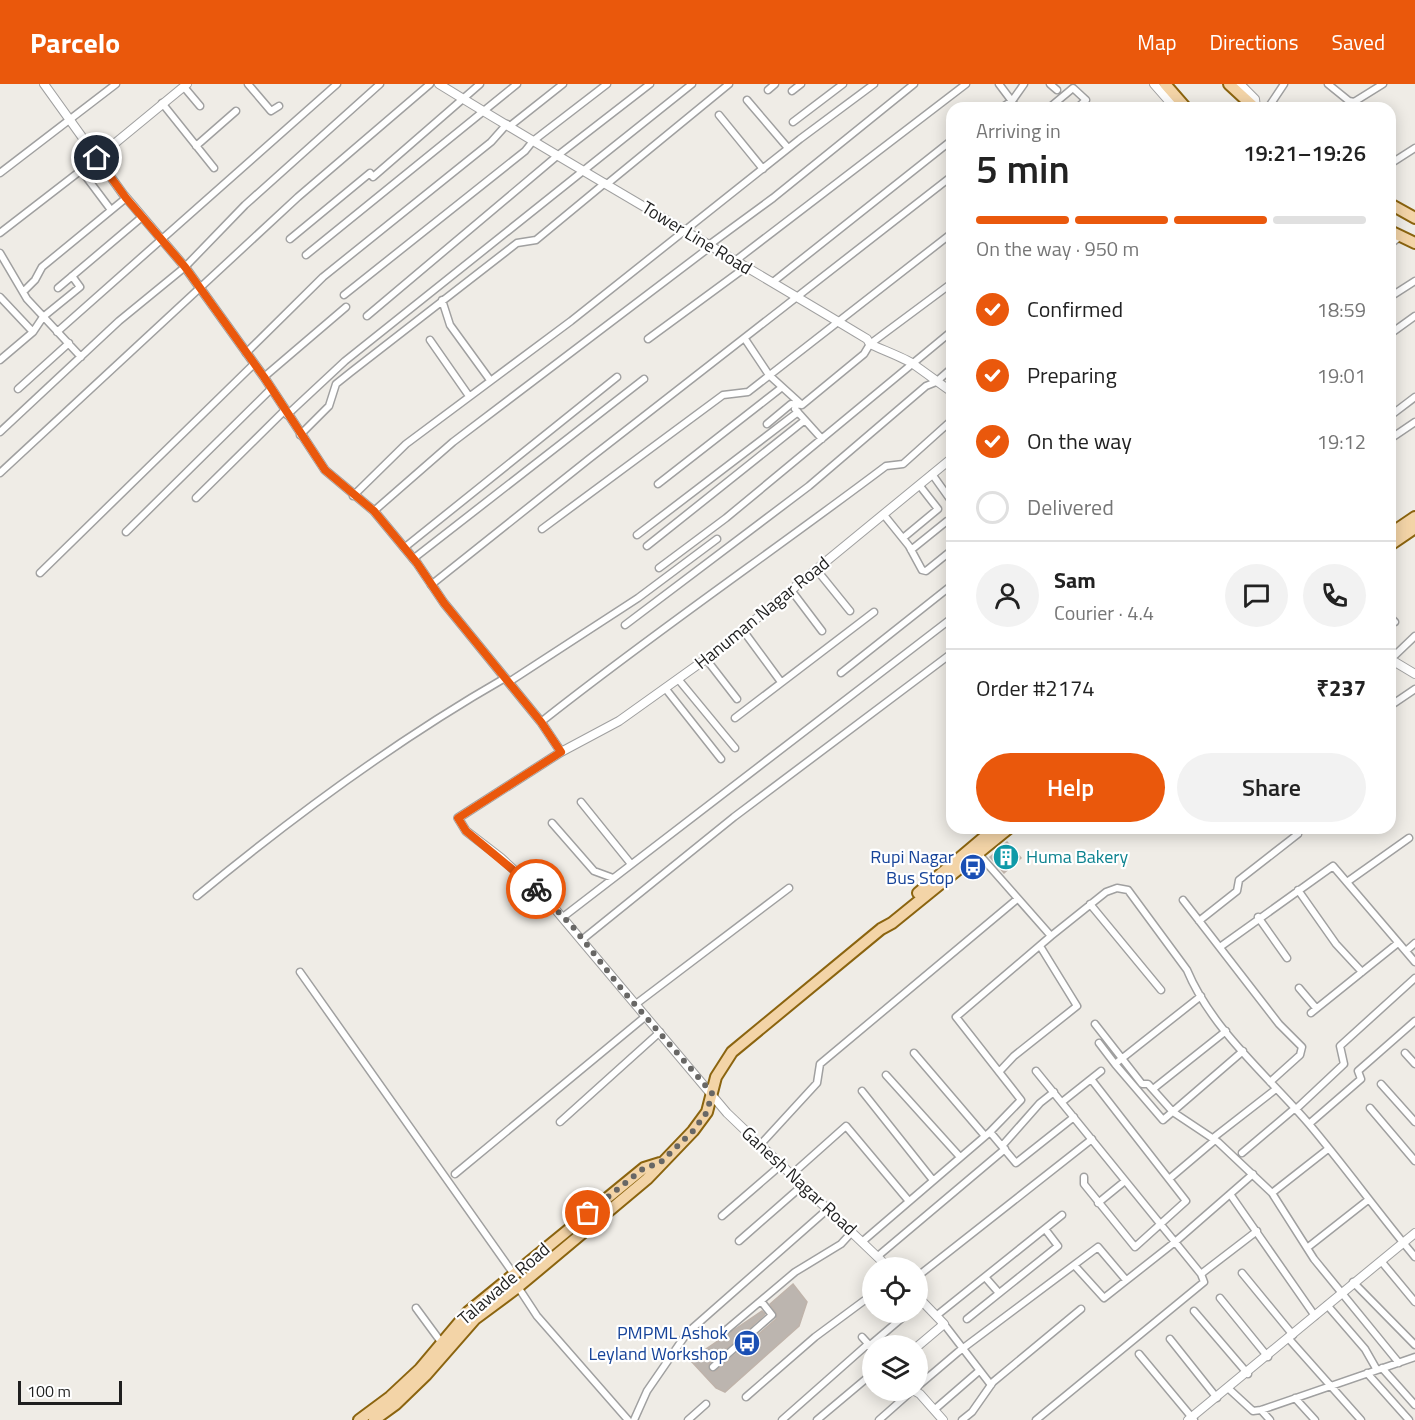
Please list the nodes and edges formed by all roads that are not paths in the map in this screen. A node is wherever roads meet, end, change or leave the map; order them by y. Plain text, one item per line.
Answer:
1 (44, 84) edge
2 (116, 84) edge
3 (248, 84) edge
4 (337, 84) edge
5 (380, 84) edge
6 (430, 84) edge
7 (439, 84) edge
8 (480, 84) edge
9 (517, 84) edge
10 (563, 84) edge
11 (607, 84) edge
12 (650, 84) edge
13 (692, 84) edge
14 (729, 84) edge
15 (776, 84) edge
16 (801, 84) edge
17 (843, 84) edge
18 (873, 84) edge
19 (914, 84) edge
20 (966, 84) edge
21 (999, 84) edge
22 (1024, 84) edge
23 (1050, 84) edge
24 (1154, 84) edge
25 (1165, 84) edge
26 (1229, 84) edge
27 (1240, 84) edge
28 (1284, 84) edge
29 (1328, 84) edge
30 (1383, 84) edge
31 (186, 85) edge
32 (768, 90) dead end
33 (1057, 90) dead end
34 (792, 91) dead end
35 (462, 99) junction
36 (747, 100) dead end
37 (1012, 100) junction
38 (1009, 102) edge
39 (1056, 102) edge
40 (1084, 102) edge
41 (1170, 102) edge
42 (1181, 102) edge
43 (1249, 102) edge
44 (1255, 102) edge
45 (1272, 102) edge
46 (162, 103) junction
47 (200, 106) dead end
48 (279, 106) dead end
49 (236, 111) dead end
50 (483, 111) junction
51 (719, 115) dead end
52 (69, 120) junction
53 (793, 122) dead end
54 (509, 125) junction
55 (533, 141) junction
56 (946, 145) edge
57 (196, 146) junction
58 (788, 148) junction
59 (1415, 148) edge
60 (557, 156) junction
61 (97, 158) junction
62 (1396, 160) edge
63 (214, 168) dead end
64 (763, 169) junction
65 (81, 170) junction
66 (584, 171) junction
67 (0, 173) edge
68 (946, 181) edge
69 (606, 183) junction
70 (126, 198) junction
71 (1396, 207) edge
72 (111, 210) junction
73 (142, 217) junction
74 (1415, 218) edge
75 (684, 231) junction
76 (0, 232) edge
77 (1396, 234) edge
78 (1402, 236) junction
79 (946, 238) edge
80 (290, 239) dead end
81 (1396, 240) edge
82 (162, 241) junction
83 (1415, 243) edge
84 (709, 245) junction
85 (0, 253) edge
86 (306, 255) dead end
87 (735, 261) junction
88 (185, 267) junction
89 (746, 267) junction
90 (72, 276) junction
91 (1415, 281) edge
92 (773, 282) junction
93 (946, 287) edge
94 (58, 288) dead end
95 (198, 288) junction
96 (23, 292) junction
97 (1396, 293) edge
98 (345, 295) dead end
99 (797, 296) junction
100 (0, 297) edge
101 (442, 300) junction
102 (345, 307) dead end
103 (367, 316) dead end
104 (1415, 316) edge
105 (43, 317) junction
106 (837, 321) junction
107 (1396, 330) edge
108 (33, 332) junction
109 (57, 332) junction
110 (946, 336) edge
111 (648, 339) dead end
112 (745, 339) junction
113 (430, 340) dead end
114 (69, 343) junction
115 (870, 344) junction
116 (246, 353) junction
117 (81, 357) junction
118 (0, 360) edge
119 (911, 363) junction
120 (254, 364) junction
121 (946, 373) edge
122 (770, 375) junction
123 (264, 377) junction
124 (617, 377) dead end
125 (644, 379) dead end
126 (490, 380) junction
127 (936, 382) junction
128 (781, 388) junction
129 (946, 388) edge
130 (18, 389) dead end
131 (271, 389) junction
132 (469, 396) junction
133 (1415, 398) edge
134 (791, 404) junction
135 (802, 405) junction
136 (798, 412) junction
137 (1396, 412) edge
138 (286, 413) junction
139 (805, 420) junction
140 (1415, 422) edge
141 (767, 424) dead end
142 (946, 425) edge
143 (0, 432) edge
144 (300, 435) junction
145 (1396, 436) edge
146 (822, 439) junction
147 (946, 463) edge
148 (0, 473) edge
149 (932, 474) junction
150 (658, 484) dead end
151 (920, 486) junction
152 (946, 494) edge
153 (353, 496) junction
154 (196, 498) dead end
155 (374, 511) junction
156 (884, 515) junction
157 (1415, 517) edge
158 (946, 521) dead end
159 (1415, 528) edge
160 (542, 529) dead end
161 (1396, 530) edge
162 (126, 532) dead end
163 (637, 535) dead end
164 (903, 538) junction
165 (717, 539) dead end
166 (1396, 541) edge
167 (647, 546) dead end
168 (404, 548) junction
169 (911, 550) junction
170 (946, 554) edge
171 (413, 559) junction
172 (659, 568) dead end
173 (816, 569) junction
174 (40, 573) dead end
175 (431, 585) junction
176 (791, 590) junction
177 (946, 590) edge
178 (850, 611) dead end
179 (874, 612) dead end
180 (946, 623) edge
181 (625, 626) dead end
182 (742, 629) junction
183 (822, 632) dead end
184 (1415, 636) edge
185 (1396, 654) edge
186 (946, 657) edge
187 (706, 659) junction
188 (1396, 662) edge
189 (841, 673) dead end
190 (1415, 674) edge
191 (678, 679) junction
192 (507, 680) junction
193 (781, 682) junction
194 (665, 688) junction
195 (1415, 689) edge
196 (737, 699) dead end
197 (1396, 702) edge
198 (735, 718) dead end
199 (541, 722) junction
200 (735, 748) dead end
201 (561, 752) junction
202 (721, 759) dead end
203 (581, 802) dead end
204 (552, 823) dead end
205 (990, 834) edge
206 (1000, 834) edge
207 (1299, 834) edge
208 (1409, 838) dead end
209 (975, 850) junction
210 (631, 864) junction
211 (613, 878) junction
212 (1347, 882) junction
213 (789, 888) dead end
214 (1298, 890) junction
215 (197, 896) dead end
216 (1016, 900) junction
217 (1183, 900) dead end
218 (1090, 904) junction
219 (563, 917) junction
220 (1258, 917) junction
221 (1199, 921) junction
222 (1051, 936) junction
223 (583, 939) junction
224 (1398, 943) junction
225 (1415, 943) edge
226 (1040, 946) junction
227 (1220, 947) junction
228 (1406, 951) junction
229 (1287, 958) dead end
230 (1415, 962) edge
231 (300, 972) dead end
232 (1362, 972) junction
233 (1415, 978) edge
234 (1299, 988) dead end
235 (1161, 990) dead end
236 (1201, 996) junction
237 (636, 1004) junction
238 (646, 1016) junction
239 (1415, 1021) edge
240 (1095, 1024) dead end
241 (1226, 1031) junction
242 (660, 1032) junction
243 (1099, 1043) dead end
244 (1244, 1051) junction
245 (914, 1053) dead end
246 (1405, 1053) dead end
247 (1117, 1061) junction
248 (1415, 1064) edge
249 (1036, 1071) dead end
250 (1101, 1071) dead end
251 (999, 1072) junction
252 (886, 1075) dead end
253 (1091, 1079) junction
254 (1270, 1082) junction
255 (1381, 1084) dead end
256 (1153, 1089) junction
257 (1276, 1089) junction
258 (862, 1092) dead end
259 (1054, 1092) junction
260 (712, 1093) junction
261 (1062, 1102) junction
262 (1370, 1108) dead end
263 (1295, 1109) junction
264 (1173, 1112) junction
265 (1074, 1117) junction
266 (560, 1122) dead end
267 (1415, 1122) edge
268 (1309, 1124) junction
269 (987, 1134) junction
270 (1092, 1139) junction
271 (1214, 1139) junction
272 (760, 1145) junction
273 (1003, 1148) junction
274 (1328, 1149) junction
275 (1242, 1153) dead end
276 (960, 1157) junction
277 (1415, 1161) edge
278 (660, 1163) junction
279 (781, 1165) junction
280 (455, 1174) dead end
281 (791, 1174) junction
282 (1253, 1174) junction
283 (1084, 1177) dead end
284 (932, 1179) junction
285 (1169, 1179) junction
286 (1125, 1181) junction
287 (804, 1185) junction
288 (1272, 1193) junction
289 (1230, 1194) junction
290 (908, 1200) junction
291 (1368, 1200) junction
292 (1098, 1203) junction
293 (829, 1208) junction
294 (1062, 1215) dead end
295 (722, 1216) dead end
296 (1160, 1225) junction
297 (1044, 1229) junction
298 (1257, 1231) junction
299 (852, 1232) junction
300 (1415, 1233) edge
301 (739, 1241) dead end
302 (863, 1241) junction
303 (1175, 1242) junction
304 (1403, 1243) junction
305 (1307, 1248) junction
306 (878, 1256) joint
307 (1415, 1257) edge
308 (1380, 1261) junction
309 (1075, 1266) junction
310 (928, 1268) edge
311 (513, 1273) junction
312 (1242, 1273) dead end
313 (1201, 1274) junction
314 (985, 1276) junction
315 (1126, 1280) junction
316 (1353, 1282) junction
317 (518, 1287) junction
318 (999, 1293) junction
319 (1341, 1293) junction
320 (1220, 1298) dead end
321 (761, 1301) junction
322 (862, 1302) edge
323 (1415, 1302) edge
324 (1327, 1305) junction
325 (416, 1308) dead end
326 (928, 1309) edge
327 (1080, 1309) dead end
328 (1194, 1311) dead end
329 (936, 1316) junction
330 (1315, 1316) junction
331 (967, 1319) dead end
332 (896, 1323) edge
333 (944, 1324) junction
334 (725, 1331) dead end
335 (883, 1335) edge
336 (1291, 1337) junction
337 (928, 1338) edge
338 (1170, 1339) dead end
339 (441, 1342) junction
340 (1415, 1345) edge
341 (963, 1350) junction
342 (862, 1353) edge
343 (1139, 1354) dead end
344 (1268, 1357) junction
345 (1415, 1357) edge
346 (1399, 1363) junction
347 (713, 1367) dead end
348 (1379, 1369) junction
349 (979, 1371) junction
350 (1367, 1373) junction
351 (1248, 1374) junction
352 (928, 1378) edge
353 (862, 1382) edge
354 (991, 1385) junction
355 (1328, 1386) junction
356 (1229, 1389) junction
357 (746, 1397) dead end
358 (1217, 1398) junction
359 (1295, 1398) junction
360 (901, 1401) edge
361 (926, 1401) edge
362 (706, 1404) dead end
363 (1415, 1405) edge
364 (934, 1410) junction
365 (1261, 1410) junction
366 (374, 1418) edge
367 (941, 1419) edge
368 (1191, 1419) edge
369 (359, 1420) edge
370 (628, 1420) edge
371 (634, 1420) edge
372 (688, 1420) edge
373 (782, 1420) edge
374 (817, 1420) edge
375 (879, 1420) edge
376 (962, 1420) edge
377 (1036, 1420) edge
378 (1270, 1420) edge
379 (1315, 1420) edge
380 (1361, 1420) edge
381 (1408, 1420) edge

1 - 52 street
2 - 52 street
3 - 48 street
4 - 82 street
5 - 88 street
6 - 95 street
7 - 35 street, Tower Line Road
8 - 35 street
9 - 50 street
10 - 54 street
11 - 55 street
12 - 60 street
13 - 66 street
14 - 69 street
15 - 32 street
16 - 34 street
17 - 53 street
18 - 58 street
19 - 84 street
20 - 87 street
21 - 37 street
22 - 37 street
23 - 33 street
24 - 41 street
25 - 42 main road
26 - 43 main road
27 - 44 street
28 - 45 street
29 - 30 street
31 - 46 street
31 - 47 street
35 - 50 street, Tower Line Road
35 - 80 street
36 - 58 street
37 - 38 street
39 - 40 street
46 - 57 street
46 - 61 street
49 - 57 street
50 - 54 street, Tower Line Road
50 - 86 street
51 - 64 street
52 - 61 street
52 - 67 street
54 - 55 street, Tower Line Road
54 - 116 street
55 - 60 street, Tower Line Road
55 - 98 street
56 - 92 street
57 - 63 street
58 - 64 street
59 - 62 street
60 - 66 street, Tower Line Road
60 - 103 street
61 - 65 street
61 - 70 street
64 - 75 street
65 - 72 street
65 - 76 street
66 - 69 street, Tower Line Road
66 - 138 street
68 - 99 street
69 - 75 street, Tower Line Road
69 - 101 street
70 - 72 street
70 - 73 street
71 - 74 main road
72 - 96 street
73 - 82 street
73 - 90 street
75 - 84 street, Tower Line Road
75 - 126 street
77 - 78 main road
78 - 81 street
78 - 83 main road
79 - 106 street
82 - 88 street
82 - 109 street
84 - 87 street, Tower Line Road
84 - 155 street
85 - 96 street
87 - 89 street, Tower Line Road
88 - 95 street
88 - 117 street
89 - 92 street, Tower Line Road
89 - 111 street
90 - 94 street
90 - 105 street
91 - 97 street
92 - 99 street, Tower Line Road
93 - 115 street
95 - 116 street
95 - 148 street
96 - 105 street
99 - 106 street, Tower Line Road
99 - 112 street
100 - 108 street
101 - 126 street
101 - 144 street
102 - 123 street
104 - 107 street
105 - 108 street
105 - 109 street
106 - 115 street, Tower Line Road
106 - 122 street
108 - 118 street
109 - 114 street
110 - 119 street
112 - 122 street
112 - 175 street
113 - 132 street
114 - 117 street
114 - 130 street
115 - 119 street, Tower Line Road
115 - 135 street
116 - 120 street
117 - 143 street
119 - 127 street, Tower Line Road
119 - 146 street
120 - 123 street
120 - 174 street
121 - 127 street
122 - 128 street
122 - 160 street
123 - 131 street
124 - 168 street
125 - 171 street
126 - 132 street
127 - 129 street, Tower Line Road
127 - 181 street
128 - 135 street
128 - 150 street
131 - 138 street
131 - 162 street
132 - 153 street
133 - 137 street
134 - 135 street
134 - 136 street
134 - 141 street
136 - 139 street
136 - 163 street
138 - 144 street
138 - 154 street
139 - 146 street
139 - 167 street
140 - 145 street
142 - 199 street
144 - 153 street
146 - 172 street
147 - 149 street, Hanuman Nagar Road
149 - 151 street, Hanuman Nagar Road
149 - 152 street
151 - 156 street, Hanuman Nagar Road
151 - 164 street
153 - 155 street
155 - 168 street
156 - 164 street
156 - 173 street, Hanuman Nagar Road
157 - 161 main road
158 - 169 street
159 - 166 main road
164 - 169 street
165 - 192 street
168 - 171 street
169 - 170 street
171 - 175 street
173 - 176 street, Hanuman Nagar Road
173 - 178 street
175 - 192 street
176 - 182 street, Hanuman Nagar Road
176 - 183 street
177 - 189 street
179 - 193 street
180 - 210 street
182 - 187 street, Hanuman Nagar Road
182 - 193 street
184 - 185 street
186 - 223 street
187 - 191 street, Hanuman Nagar Road
187 - 196 street
188 - 190 street
191 - 194 street, Hanuman Nagar Road
191 - 200 street
192 - 199 street
192 - 215 street
193 - 198 street
194 - 201 street, Hanuman Nagar Road
194 - 202 street
195 - 197 street
199 - 201 street
201 - 219 street, Hanuman Nagar Road
203 - 210 street
204 - 211 street
205 - 209 main road, Talawade Road
206 - 209 main road, Talawade Road
207 - 221 street
208 - 212 street
209 - 216 street
209 - 260 main road, Talawade Road
210 - 211 street
211 - 219 street
212 - 214 street
212 - 224 street
213 - 237 street
214 - 220 street
214 - 232 street
216 - 222 street
216 - 272 street
217 - 221 street
218 - 222 street
218 - 235 street
218 - 236 street
219 - 223 street, Ganesh Nagar Road
220 - 227 street
220 - 229 street
221 - 227 street
222 - 226 street
223 - 237 street, Ganesh Nagar Road
224 - 228 street
224 - 232 street
225 - 228 street
226 - 251 street
226 - 251 street
227 - 254 street
228 - 230 street
231 - 311 street
232 - 234 street
233 - 263 street
236 - 241 street
236 - 247 street
237 - 238 street, Ganesh Nagar Road
238 - 242 street, Ganesh Nagar Road
238 - 280 street
239 - 268 street
240 - 247 street
241 - 244 street
241 - 256 street
242 - 260 street, Ganesh Nagar Road
242 - 266 street
243 - 247 street
244 - 254 street
244 - 264 street
245 - 269 street
246 - 248 street
247 - 256 street
247 - 264 street
249 - 259 street
250 - 253 street
251 - 269 street
252 - 276 street
253 - 261 street
253 - 285 street
254 - 257 street
255 - 267 street
256 - 264 street
257 - 263 street
257 - 271 street
258 - 284 street
259 - 261 street
259 - 273 street
260 - 272 street, Ganesh Nagar Road
260 - 278 main road, Talawade Road
261 - 265 street
262 - 277 street
263 - 268 street
263 - 275 street
264 - 271 street
265 - 270 street
265 - 273 street
268 - 274 street
269 - 273 street
269 - 276 street
270 - 286 street
270 - 310 street
271 - 282 street
271 - 285 street
272 - 279 street, Ganesh Nagar Road
273 - 306 street
274 - 288 street
274 - 291 street
276 - 284 street
278 - 311 main road, Talawade Road
278 - 317 main road, Talawade Road
279 - 281 street, Ganesh Nagar Road
279 - 295 street
281 - 287 street, Ganesh Nagar Road
281 - 290 street
282 - 288 street
282 - 289 street
283 - 292 street
284 - 290 street
285 - 296 street
286 - 292 street
286 - 296 street
287 - 293 street, Ganesh Nagar Road
287 - 301 street
288 - 305 street
289 - 298 street
289 - 303 street
290 - 302 street
291 - 304 street
291 - 305 street
292 - 296 street
293 - 299 street, Ganesh Nagar Road
293 - 371 street
294 - 297 street
296 - 303 street
297 - 314 street
297 - 318 street
298 - 313 street
298 - 330 street
299 - 302 street, Ganesh Nagar Road
299 - 321 street
300 - 304 street
302 - 306 street, Ganesh Nagar Road
303 - 313 street
303 - 315 street
304 - 307 street
304 - 308 street
305 - 319 street
308 - 316 street
308 - 323 street
309 - 315 street
309 - 315 street
309 - 341 street
311 - 317 street
311 - 339 main road, Talawade Road
312 - 336 street
313 - 377 street
314 - 318 street
314 - 329 street
316 - 319 street
316 - 340 street
317 - 366 main road, Talawade Road
317 - 370 street
318 - 331 street
319 - 324 street
319 - 346 street
320 - 344 street
321 - 334 street
321 - 347 street
322 - 357 street
324 - 330 street
324 - 348 street
325 - 339 street
326 - 329 street
327 - 354 street
328 - 351 street
329 - 333 street
330 - 336 street
332 - 335 street
333 - 337 street
333 - 341 street
336 - 344 street
336 - 355 street
338 - 358 street
339 - 366 main road, Talawade Road
341 - 349 street
341 - 352 street
342 - 373 street
343 - 368 street
344 - 351 street
345 - 346 street
346 - 348 street
348 - 350 street
348 - 363 street
349 - 354 street
349 - 364 street
350 - 355 street
350 - 381 street
351 - 356 street
353 - 374 street
354 - 376 street
355 - 359 street
355 - 380 street
356 - 358 street
356 - 365 street
358 - 368 street
359 - 365 street
359 - 379 street
360 - 375 street
361 - 364 street
362 - 372 street
364 - 367 street
365 - 378 street
366 - 369 main road, Talawade Road

